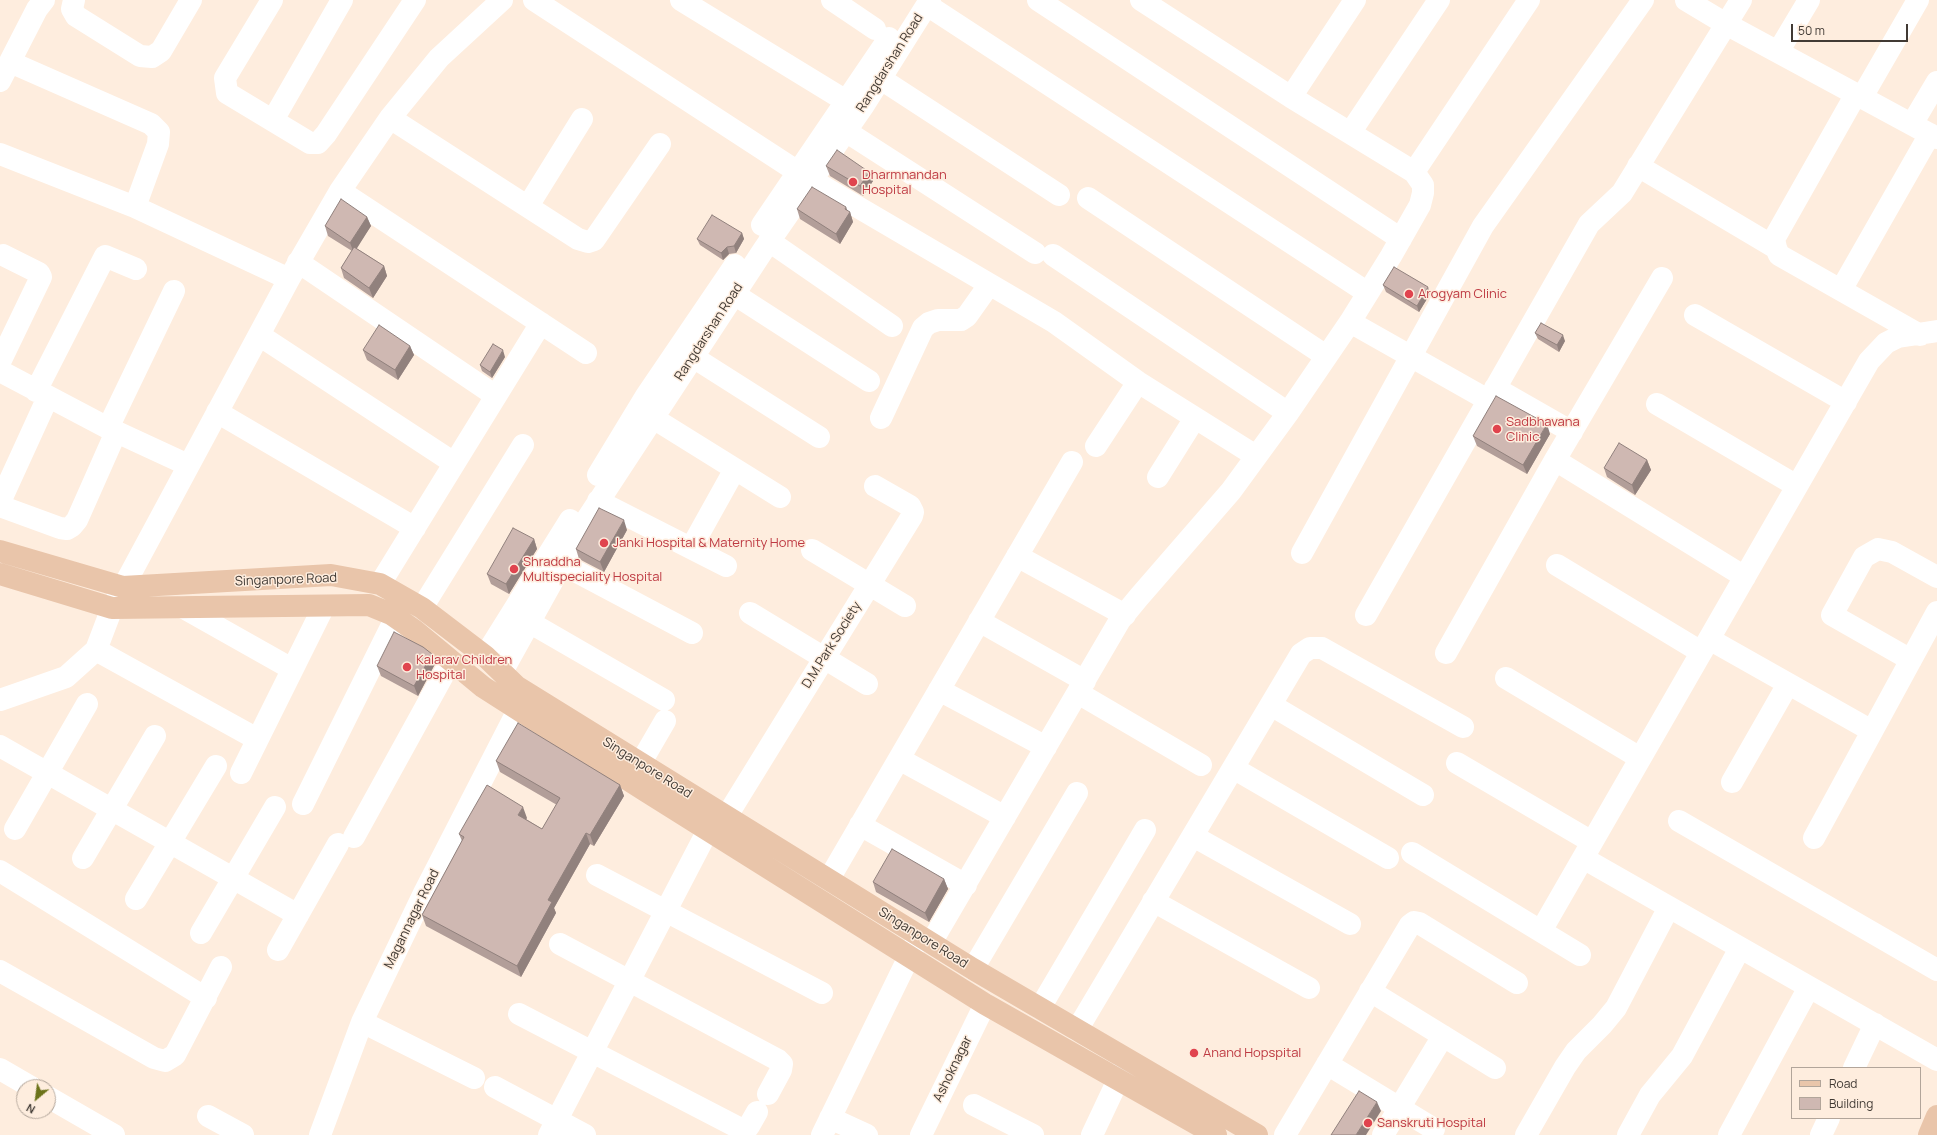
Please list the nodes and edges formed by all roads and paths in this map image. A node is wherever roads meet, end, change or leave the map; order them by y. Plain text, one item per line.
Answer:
1 (44, 0) edge
2 (69, 0) edge
3 (74, 0) edge
4 (191, 0) edge
5 (272, 0) edge
6 (342, 0) edge
7 (502, 0) edge
8 (534, 0) edge
9 (681, 0) edge
10 (832, 0) edge
11 (1038, 0) edge
12 (1355, 0) edge
13 (1439, 0) edge
14 (1529, 0) edge
15 (1643, 0) edge
16 (1686, 0) edge
17 (1741, 0) edge
18 (1809, 0) edge
19 (1918, 0) edge
20 (408, 2) edge
21 (923, 2) edge
22 (1149, 2) edge
23 (1726, 24) junction
24 (875, 29) dead end
25 (1778, 52) junction
26 (5, 72) edge
27 (881, 79) junction
28 (1937, 82) edge
29 (1859, 95) junction
30 (1291, 98) junction
31 (846, 102) junction
32 (390, 118) junction
33 (582, 119) dead end
34 (273, 120) junction
35 (847, 132) junction
36 (1926, 132) edge
37 (1350, 133) junction
38 (660, 144) dead end
39 (0, 154) edge
40 (1638, 166) junction
41 (1414, 172) junction
42 (805, 176) junction
43 (340, 191) junction
44 (1059, 195) dead end
45 (1088, 198) dead end
46 (528, 206) junction
47 (135, 207) junction
48 (1401, 239) junction
49 (769, 241) junction
50 (1776, 248) junction
51 (3, 255) dead end
52 (136, 269) dead end
53 (294, 271) junction
54 (1662, 278) dead end
55 (989, 284) junction
56 (1841, 290) junction
57 (174, 291) dead end
58 (1368, 293) junction
59 (734, 294) junction
60 (1695, 315) dead end
61 (1350, 322) junction
62 (541, 323) junction
63 (892, 326) dead end
64 (1929, 333) edge
65 (259, 335) junction
66 (586, 353) dead end
67 (1326, 356) junction
68 (693, 357) junction
69 (1410, 357) junction
70 (0, 362) edge
71 (0, 371) edge
72 (868, 381) dead end
73 (1138, 382) junction
74 (42, 394) junction
75 (1492, 394) junction
76 (496, 396) junction
77 (1846, 402) junction
78 (1657, 404) dead end
79 (217, 412) junction
80 (1288, 413) junction
81 (653, 418) junction
82 (881, 418) dead end
83 (1195, 418) junction
84 (112, 430) junction
85 (1572, 432) junction
86 (819, 437) dead end
87 (523, 445) dead end
88 (1096, 446) dead end
89 (1256, 456) junction
90 (1556, 460) junction
91 (1072, 462) dead end
92 (454, 463) junction
93 (188, 465) junction
94 (735, 469) junction
95 (1158, 477) dead end
96 (875, 486) dead end
97 (1797, 486) junction
98 (780, 497) dead end
99 (598, 501) junction
100 (0, 502) edge
101 (0, 506) edge
102 (414, 528) junction
103 (691, 548) junction
104 (812, 550) dead end
105 (0, 551) edge
106 (1302, 553) dead end
107 (1017, 556) junction
108 (562, 564) junction
109 (1557, 565) dead end
110 (726, 566) dead end
111 (0, 574) edge
112 (1745, 577) junction
113 (1937, 577) edge
114 (380, 584) junction
115 (870, 585) junction
116 (123, 587) junction
117 (324, 606) junction
118 (905, 606) dead end
119 (182, 607) junction
120 (112, 608) junction
121 (422, 608) junction
122 (1937, 612) edge
123 (750, 613) dead end
124 (1125, 615) junction
125 (1366, 615) dead end
126 (396, 617) junction
127 (979, 621) junction
128 (529, 622) junction
129 (692, 633) dead end
130 (1705, 646) junction
131 (96, 650) junction
132 (1446, 653) dead end
133 (484, 656) junction
134 (824, 658) junction
135 (1911, 660) junction
136 (451, 661) junction
137 (292, 669) junction
138 (502, 672) junction
139 (1506, 678) dead end
140 (867, 684) dead end
141 (1788, 684) junction
142 (1082, 687) junction
143 (939, 690) junction
144 (0, 700) edge
145 (87, 704) dead end
146 (1271, 705) junction
147 (518, 710) junction
148 (1463, 727) dead end
149 (1872, 730) junction
150 (155, 736) dead end
151 (257, 739) junction
152 (0, 746) edge
153 (1046, 747) junction
154 (1640, 758) junction
155 (899, 759) junction
156 (1457, 763) dead end
157 (640, 764) junction
158 (1201, 765) dead end
159 (216, 766) dead end
160 (1232, 768) junction
161 (48, 773) junction
162 (241, 773) dead end
163 (1732, 782) dead end
164 (1077, 793) dead end
165 (1423, 795) dead end
166 (303, 804) dead end
167 (275, 807) dead end
168 (112, 809) junction
169 (1005, 818) junction
170 (1678, 821) dead end
171 (860, 825) junction
172 (716, 827) junction
173 (15, 829) dead end
174 (1145, 830) dead end
175 (1193, 836) junction
176 (1814, 838) dead end
177 (170, 842) junction
178 (1587, 850) junction
179 (1412, 853) dead end
180 (82, 858) dead end
181 (1388, 858) dead end
182 (0, 871) edge
183 (597, 875) dead end
184 (233, 878) junction
185 (829, 879) junction
186 (966, 885) junction
187 (136, 899) dead end
188 (1153, 901) junction
189 (1669, 907) junction
190 (666, 912) junction
191 (298, 915) junction
192 (1350, 924) dead end
193 (1541, 931) junction
194 (201, 932) dead end
195 (925, 939) junction
196 (560, 944) dead end
197 (1740, 948) junction
198 (278, 950) dead end
199 (1580, 955) dead end
200 (909, 957) junction
201 (222, 967) dead end
202 (973, 969) junction
203 (1937, 970) edge
204 (0, 971) edge
205 (629, 981) junction
206 (1516, 983) dead end
207 (1809, 987) junction
208 (1309, 988) dead end
209 (1370, 992) junction
210 (822, 993) dead end
211 (206, 998) junction
212 (985, 1004) junction
213 (1040, 1008) junction
214 (519, 1014) dead end
215 (362, 1022) junction
216 (1875, 1024) junction
217 (1077, 1030) junction
218 (1443, 1036) junction
219 (592, 1052) junction
220 (1937, 1060) edge
221 (1327, 1064) junction
222 (1854, 1067) edge
223 (1495, 1068) dead end
224 (0, 1069) edge
225 (1123, 1070) junction
226 (474, 1078) dead end
227 (17, 1079) edge
228 (495, 1087) dead end
229 (768, 1094) dead end
230 (56, 1102) edge
231 (974, 1105) dead end
232 (1399, 1108) junction
233 (757, 1112) dead end
234 (208, 1116) dead end
235 (1937, 1116) edge
236 (1829, 1119) edge
237 (552, 1127) edge
238 (826, 1127) edge
239 (1434, 1129) dead end
240 (114, 1135) edge
241 (243, 1135) edge
242 (320, 1135) edge
243 (585, 1135) edge
244 (867, 1135) edge
245 (921, 1135) edge
246 (1033, 1135) edge
247 (1092, 1135) edge
248 (1216, 1135) edge
249 (1257, 1135) edge
250 (1285, 1135) edge
251 (1383, 1135) edge
252 (1526, 1135) edge
253 (1628, 1135) edge
254 (1729, 1135) edge
255 (1821, 1135) edge
256 (1929, 1135) edge

1 - 26 street
2 - 3 street
3 - 4 street
5 - 34 street
6 - 34 street
7 - 32 street
8 - 42 street
9 - 31 street
10 - 24 street
11 - 48 street
12 - 30 street
13 - 37 street
14 - 41 street
15 - 69 street
16 - 23 street
17 - 23 street
18 - 25 street
19 - 29 street
20 - 34 street
21 - 27 street, Rangdarshan Road
21 - 31 street, Rangdarshan Road
21 - 58 street
22 - 30 street
23 - 25 street
23 - 40 street
25 - 29 street
26 - 47 street
27 - 35 street, Rangdarshan Road
27 - 44 street
28 - 36 street
29 - 36 street
29 - 50 street
30 - 37 street
31 - 42 street, Rangdarshan Road
32 - 43 street
32 - 46 street
33 - 46 street
35 - 42 street, Rangdarshan Road
35 - 80 street
36 - 56 street
37 - 41 street
38 - 46 street
39 - 47 street
40 - 50 street
40 - 75 street
41 - 48 street
42 - 49 street, Rangdarshan Road
42 - 55 street
42 - 133 street, Rangdarshan Road
43 - 53 street
43 - 62 street
45 - 67 street
47 - 53 street
48 - 58 street
49 - 59 street, Rangdarshan Road
49 - 63 street
50 - 56 street
51 - 70 street
52 - 74 street
53 - 65 street
53 - 76 street
54 - 85 street
55 - 73 street
55 - 82 street
56 - 64 street
57 - 84 street
58 - 61 street
59 - 68 street, Rangdarshan Road
59 - 72 street
60 - 77 street
61 - 67 street
61 - 69 street
62 - 66 street
62 - 76 street
64 - 77 street
65 - 79 street
65 - 92 street
67 - 80 street
68 - 81 street, Rangdarshan Road
68 - 86 street
69 - 75 street
69 - 106 street
71 - 74 street
73 - 83 street
73 - 88 street
74 - 84 street
74 - 100 street
75 - 85 street
75 - 125 street
76 - 92 street
77 - 97 street
78 - 97 street
79 - 93 street
79 - 102 street
80 - 89 street
81 - 94 street
81 - 99 street, Rangdarshan Road
83 - 89 street
83 - 95 street
84 - 93 street
84 - 101 street
85 - 90 street
87 - 121 street
89 - 124 street
90 - 112 street
90 - 132 street
91 - 107 street
92 - 102 street
93 - 116 street
94 - 98 street
94 - 103 street
96 - 115 street, D.M.Park Society
97 - 112 street
99 - 103 street
99 - 108 street, Rangdarshan Road
102 - 114 street
103 - 110 street
104 - 115 street
105 - 116 main road, Singanpore Road
107 - 124 street
107 - 127 street
108 - 128 street, Rangdarshan Road
108 - 129 street
109 - 130 street
111 - 120 main road, Singanpore Road
112 - 130 street
113 - 135 street
114 - 116 main road, Singanpore Road
114 - 121 main road, Singanpore Road
115 - 118 street
115 - 134 street, D.M.Park Society
116 - 120 street
117 - 119 main road, Singanpore Road
117 - 126 main road, Singanpore Road
117 - 137 street
119 - 120 main road, Singanpore Road
119 - 137 street
120 - 131 street
121 - 133 main road, Singanpore Road
122 - 135 street
123 - 134 street
124 - 142 street
126 - 136 main road, Singanpore Road
126 - 166 street
127 - 142 street
127 - 143 street
128 - 138 street, Rangdarshan Road
128 - 157 street
130 - 141 street
130 - 154 street
131 - 144 street
131 - 151 street
133 - 138 main road, Singanpore Road
134 - 140 street
134 - 172 street, D.M.Park Society
135 - 149 street
136 - 147 main road, Singanpore Road
136 - 191 street
137 - 151 street
138 - 157 main road, Singanpore Road
139 - 154 street
141 - 149 street
141 - 163 street
142 - 153 street
142 - 158 street
143 - 153 street
143 - 155 street
145 - 161 street
146 - 148 street
146 - 160 street
146 - 165 street
147 - 172 main road, Singanpore Road
147 - 215 street, Magannagar Road
149 - 176 street
150 - 168 street
151 - 162 street
152 - 161 street
153 - 169 street
154 - 178 street
155 - 169 street
155 - 171 street
156 - 178 street
157 - 172 main road, Singanpore Road
159 - 177 street
160 - 175 street
160 - 181 street
161 - 168 street
161 - 173 street
164 - 202 street
167 - 184 street
168 - 177 street
168 - 180 street
169 - 186 street
170 - 203 street
171 - 185 street
171 - 186 street
172 - 185 main road, Singanpore Road
172 - 190 street, D.M.Park Society
172 - 200 main road, Singanpore Road
174 - 213 street
175 - 188 street
175 - 192 street
177 - 184 street
177 - 187 street
178 - 189 street
178 - 193 street
179 - 193 street
182 - 211 street
183 - 190 street
184 - 191 street
184 - 194 street
185 - 195 main road, Singanpore Road
186 - 195 street
188 - 208 street
188 - 217 street
189 - 197 street
189 - 252 street
190 - 205 street, D.M.Park Society
190 - 210 street
191 - 198 street
193 - 199 street
195 - 200 street
195 - 202 main road, Singanpore Road
196 - 205 street
197 - 207 street
197 - 253 street
200 - 212 main road, Singanpore Road
200 - 238 street
201 - 211 street
202 - 213 main road, Singanpore Road
204 - 211 street
205 - 219 street, D.M.Park Society
205 - 229 street
206 - 209 street
207 - 216 street
207 - 254 street
209 - 218 street
209 - 221 street
212 - 225 main road, Singanpore Road
212 - 245 street, Ashoknagar
213 - 217 main road, Singanpore Road
214 - 219 street
215 - 226 street
215 - 242 street, Magannagar Road
216 - 220 street
216 - 222 street
217 - 225 main road, Singanpore Road
218 - 223 street
218 - 232 street
219 - 233 street
219 - 237 street, D.M.Park Society
221 - 232 street
221 - 250 street
224 - 227 street
225 - 247 street
225 - 248 main road, Singanpore Road
225 - 249 main road, Singanpore Road
228 - 237 street
230 - 240 street
231 - 246 street
232 - 239 street
232 - 251 street
234 - 241 street
235 - 256 main road
236 - 255 street
237 - 243 street
238 - 244 street

